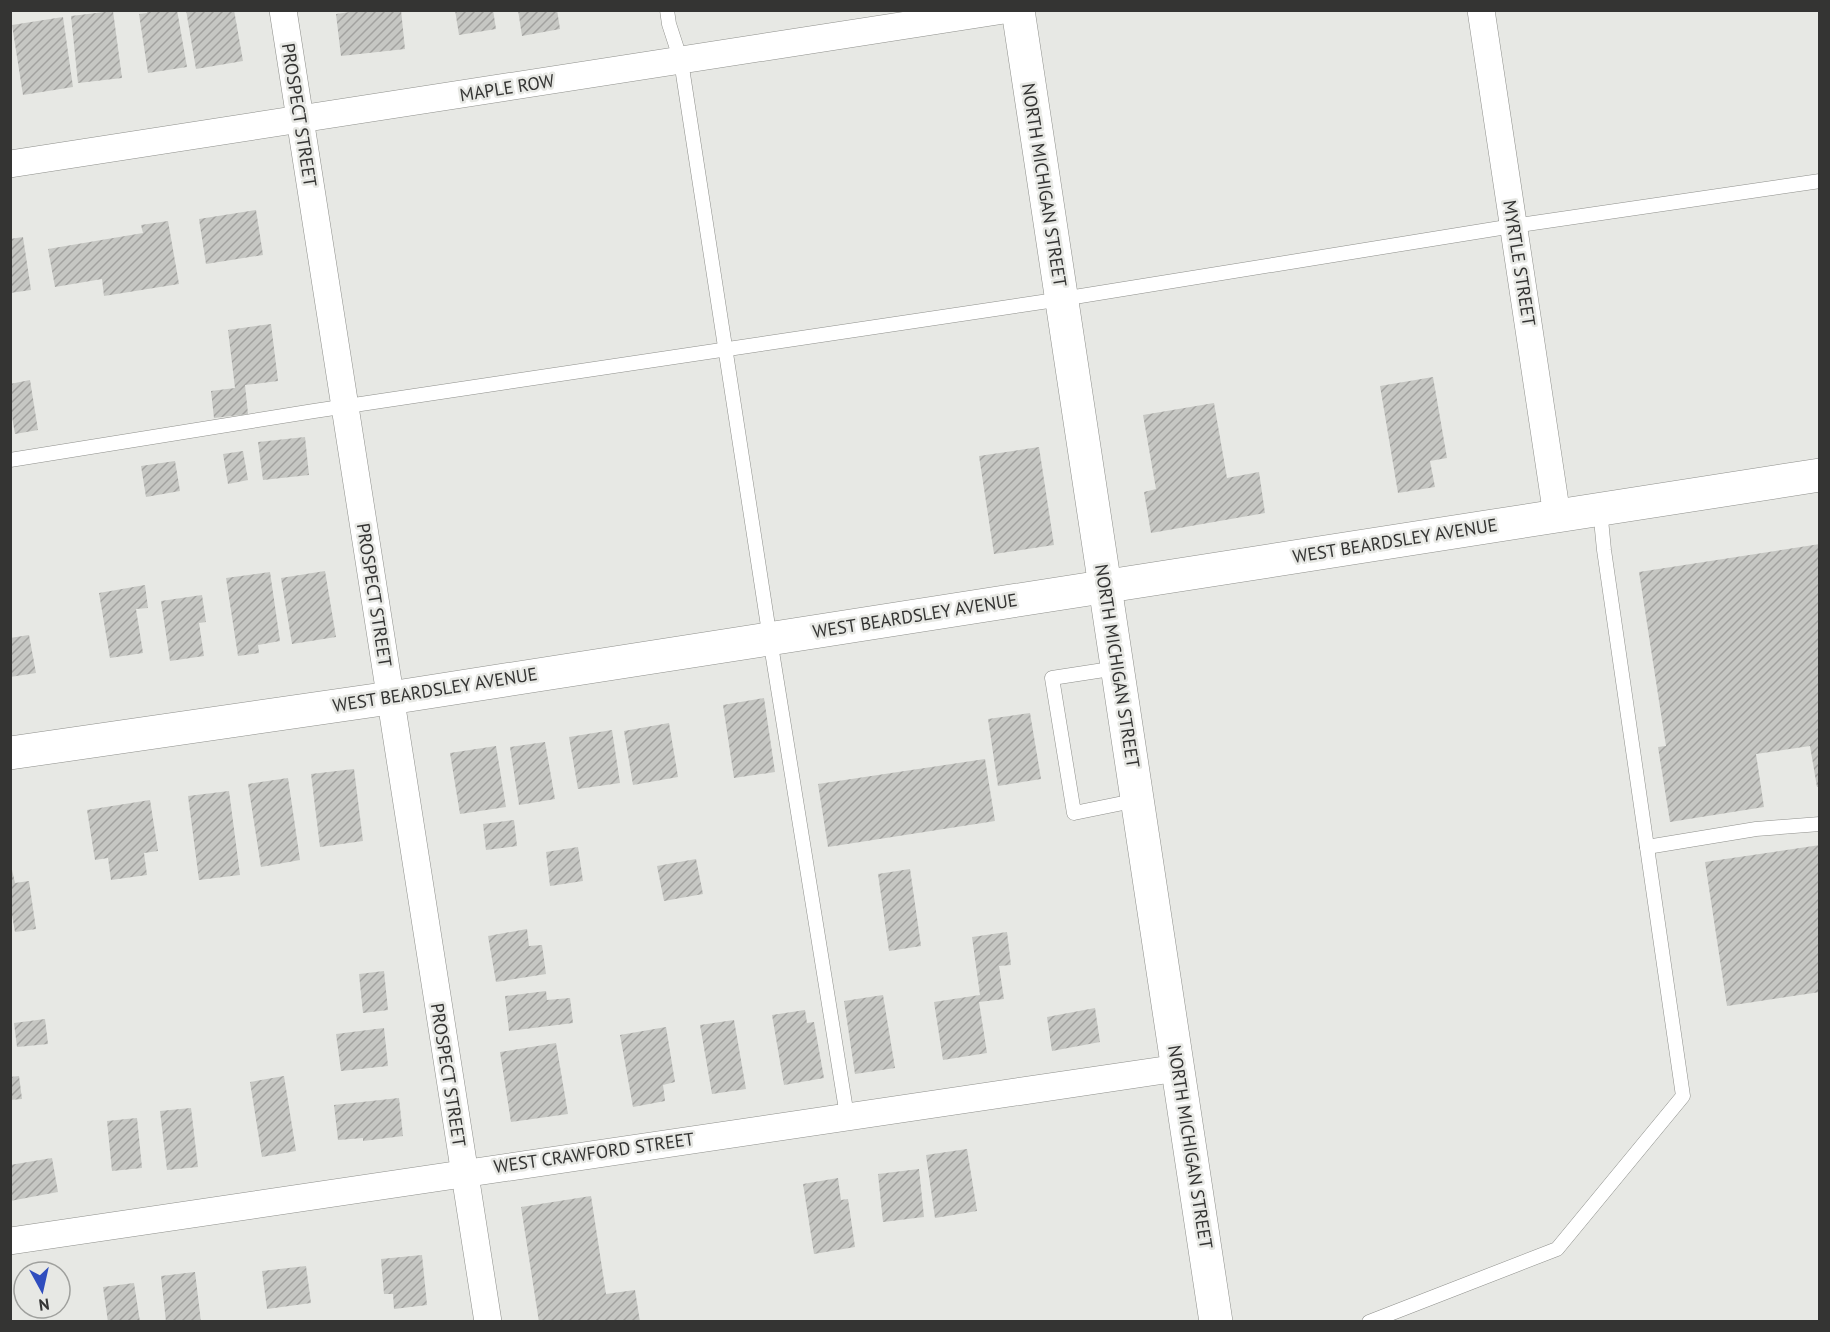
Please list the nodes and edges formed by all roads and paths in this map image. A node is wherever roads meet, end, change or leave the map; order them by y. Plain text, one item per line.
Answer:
1 (283, 10) edge
2 (667, 10) edge
3 (1004, 10) edge
4 (1018, 10) edge
5 (1481, 10) edge
6 (681, 61) junction
7 (300, 120) junction
8 (10, 164) edge
9 (1820, 181) edge
10 (1513, 226) junction
11 (1062, 299) junction
12 (725, 350) junction
13 (345, 407) junction
14 (10, 460) edge
15 (1820, 475) edge
16 (1600, 509) junction
17 (1557, 516) junction
18 (1105, 586) junction
19 (770, 639) junction
20 (1118, 668) junction
21 (390, 698) junction
22 (10, 753) edge
23 (1138, 800) junction
24 (1820, 824) edge
25 (1647, 847) junction
26 (1178, 1068) junction
27 (847, 1116) junction
28 (463, 1172) junction
29 (10, 1241) edge
30 (488, 1322) edge
31 (1216, 1322) edge
32 (1370, 1322) edge

1 - 7 street, PROSPECT STREET
2 - 6 lane
3 - 6 street, MAPLE ROW
4 - 11 main road, NORTH MICHIGAN STREET
5 - 10 street, MYRTLE STREET
6 - 7 street, MAPLE ROW
6 - 12 lane
7 - 8 street, MAPLE ROW
7 - 13 street, PROSPECT STREET
9 - 10 lane
10 - 11 lane
10 - 17 street, MYRTLE STREET
11 - 12 lane
11 - 18 main road, NORTH MICHIGAN STREET
12 - 13 lane
12 - 19 lane
13 - 14 lane
13 - 21 street, PROSPECT STREET
15 - 16 main road, WEST BEARDSLEY AVENUE
16 - 17 main road, WEST BEARDSLEY AVENUE
16 - 25 lane
17 - 18 main road, WEST BEARDSLEY AVENUE
18 - 19 main road, WEST BEARDSLEY AVENUE
18 - 20 main road, NORTH MICHIGAN STREET
19 - 21 main road, WEST BEARDSLEY AVENUE
19 - 27 lane
20 - 23 main road, NORTH MICHIGAN STREET
20 - 23 lane
21 - 22 main road, WEST BEARDSLEY AVENUE
21 - 28 street, PROSPECT STREET
23 - 26 main road, NORTH MICHIGAN STREET
24 - 25 lane
25 - 32 lane
26 - 27 street, WEST CRAWFORD STREET
26 - 31 main road, NORTH MICHIGAN STREET
27 - 28 street, WEST CRAWFORD STREET
28 - 29 street, WEST CRAWFORD STREET
28 - 30 street, PROSPECT STREET

